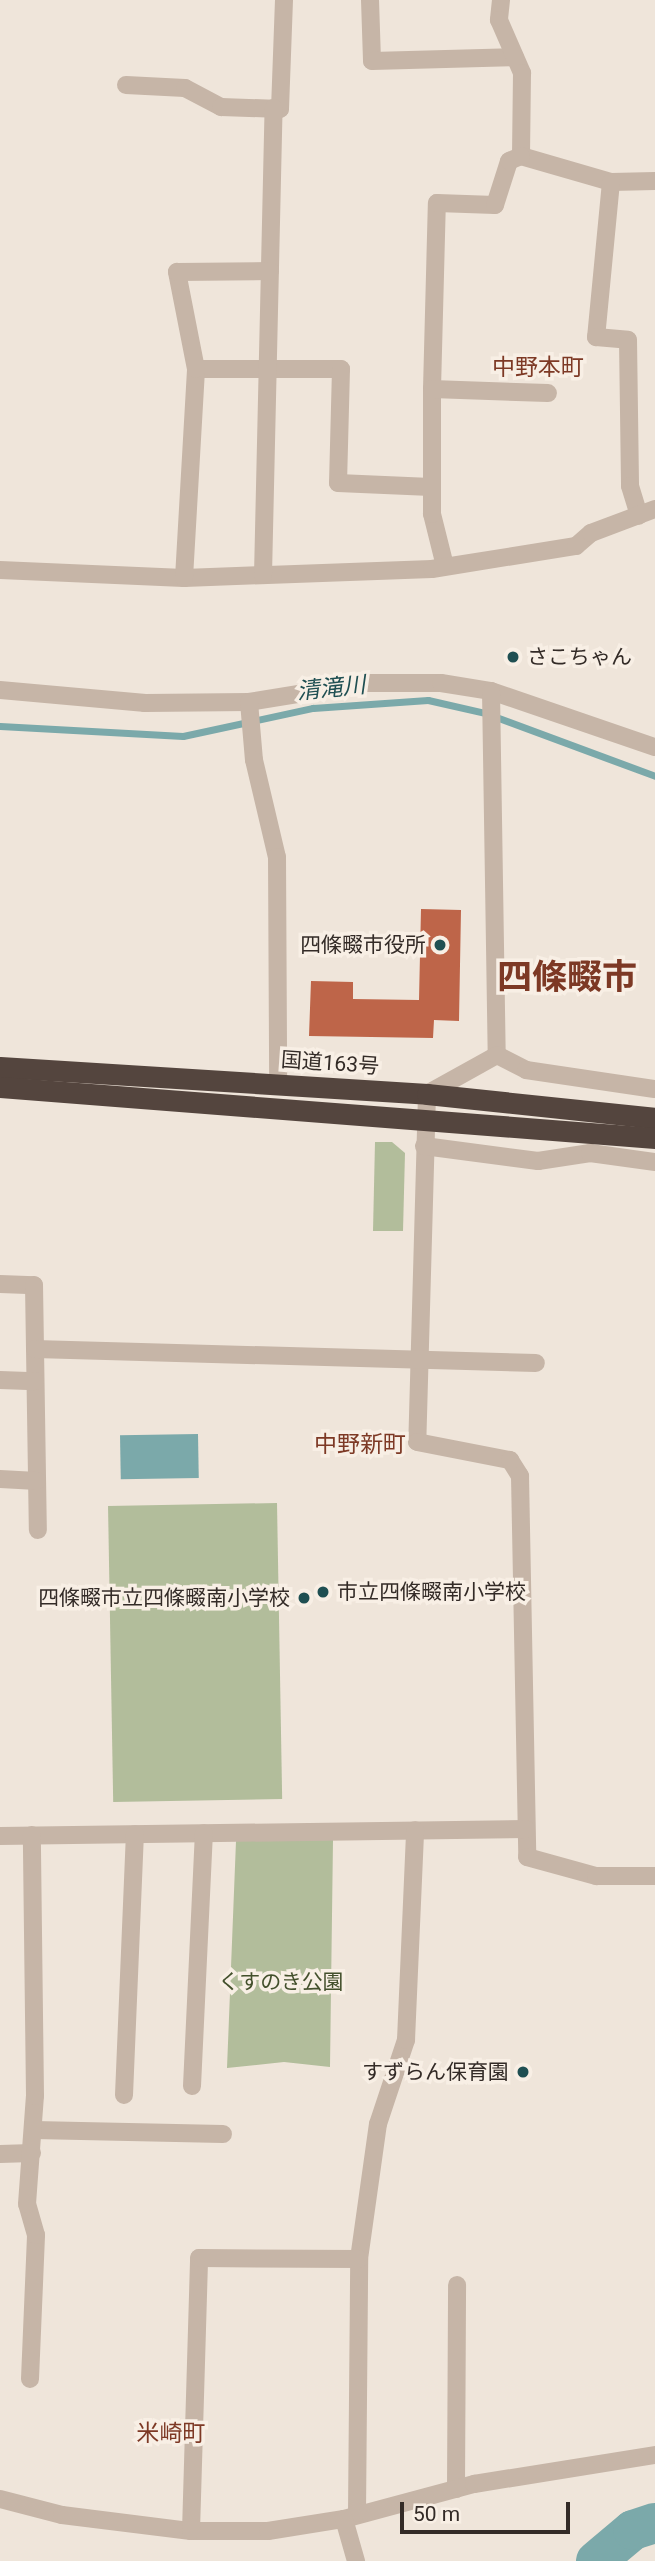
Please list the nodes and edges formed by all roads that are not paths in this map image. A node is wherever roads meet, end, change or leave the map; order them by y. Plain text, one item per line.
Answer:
1 (284, 0) edge
2 (370, 0) edge
3 (501, 0) edge
4 (515, 57) junction
5 (126, 85) dead end
6 (274, 108) junction
7 (521, 156) junction
8 (655, 181) edge
9 (611, 182) junction
10 (270, 271) junction
11 (196, 369) junction
12 (268, 369) junction
13 (432, 389) junction
14 (548, 393) dead end
15 (431, 487) junction
16 (647, 512) edge
17 (445, 566) junction
18 (0, 570) edge
19 (263, 575) junction
20 (184, 578) junction
21 (0, 690) edge
22 (492, 697) junction
23 (249, 704) junction
24 (655, 747) edge
25 (497, 1055) junction
26 (0, 1067) edge
27 (278, 1084) junction
28 (0, 1087) edge
29 (655, 1089) edge
30 (427, 1094) junction
31 (655, 1118) edge
32 (424, 1119) junction
33 (655, 1138) edge
34 (424, 1146) junction
35 (655, 1162) edge
36 (0, 1284) edge
37 (35, 1349) junction
38 (419, 1360) junction
39 (536, 1363) dead end
40 (0, 1380) edge
41 (35, 1381) junction
42 (0, 1479) edge
43 (37, 1481) junction
44 (38, 1530) dead end
45 (526, 1829) junction
46 (415, 1830) junction
47 (204, 1833) junction
48 (135, 1834) junction
49 (32, 1835) junction
50 (0, 1836) edge
51 (655, 1876) edge
52 (192, 2086) dead end
53 (124, 2095) dead end
54 (34, 2130) junction
55 (223, 2134) dead end
56 (32, 2153) junction
57 (0, 2154) edge
58 (359, 2259) junction
59 (457, 2285) dead end
60 (30, 2379) dead end
61 (655, 2455) edge
62 (456, 2489) junction
63 (0, 2499) edge
64 (350, 2516) junction
65 (191, 2531) junction
66 (356, 2561) edge

1 - 6 street
2 - 4 street
3 - 4 street
4 - 7 street
5 - 6 street
6 - 10 street
7 - 9 street
7 - 13 street
8 - 9 street
9 - 16 street
10 - 11 street
10 - 12 street
11 - 12 street
11 - 20 street
12 - 15 street
12 - 19 street
13 - 14 street
13 - 15 street
15 - 17 street
16 - 17 street
17 - 19 street
18 - 20 street
19 - 20 street
21 - 23 street
22 - 23 street
22 - 24 street
22 - 25 street
23 - 27 street
25 - 29 street
25 - 30 street
26 - 27 highway, 国道163号
27 - 30 highway, 国道163号
28 - 32 highway
30 - 31 highway, 国道163号
30 - 32 street
32 - 33 highway
32 - 34 street
34 - 35 street
34 - 38 street
36 - 37 street
37 - 38 street
37 - 41 street
38 - 39 street
38 - 45 street
40 - 41 street
41 - 43 street
42 - 43 street
43 - 44 street
45 - 46 street
45 - 51 street
46 - 47 street
46 - 58 street
47 - 48 street
47 - 52 street
48 - 49 street
48 - 53 street
49 - 50 street
49 - 54 street
54 - 55 street
54 - 56 street
56 - 57 street
56 - 60 street
58 - 64 street
58 - 65 street
59 - 62 street
61 - 62 street
62 - 64 street
63 - 65 street
64 - 65 street
64 - 66 street

